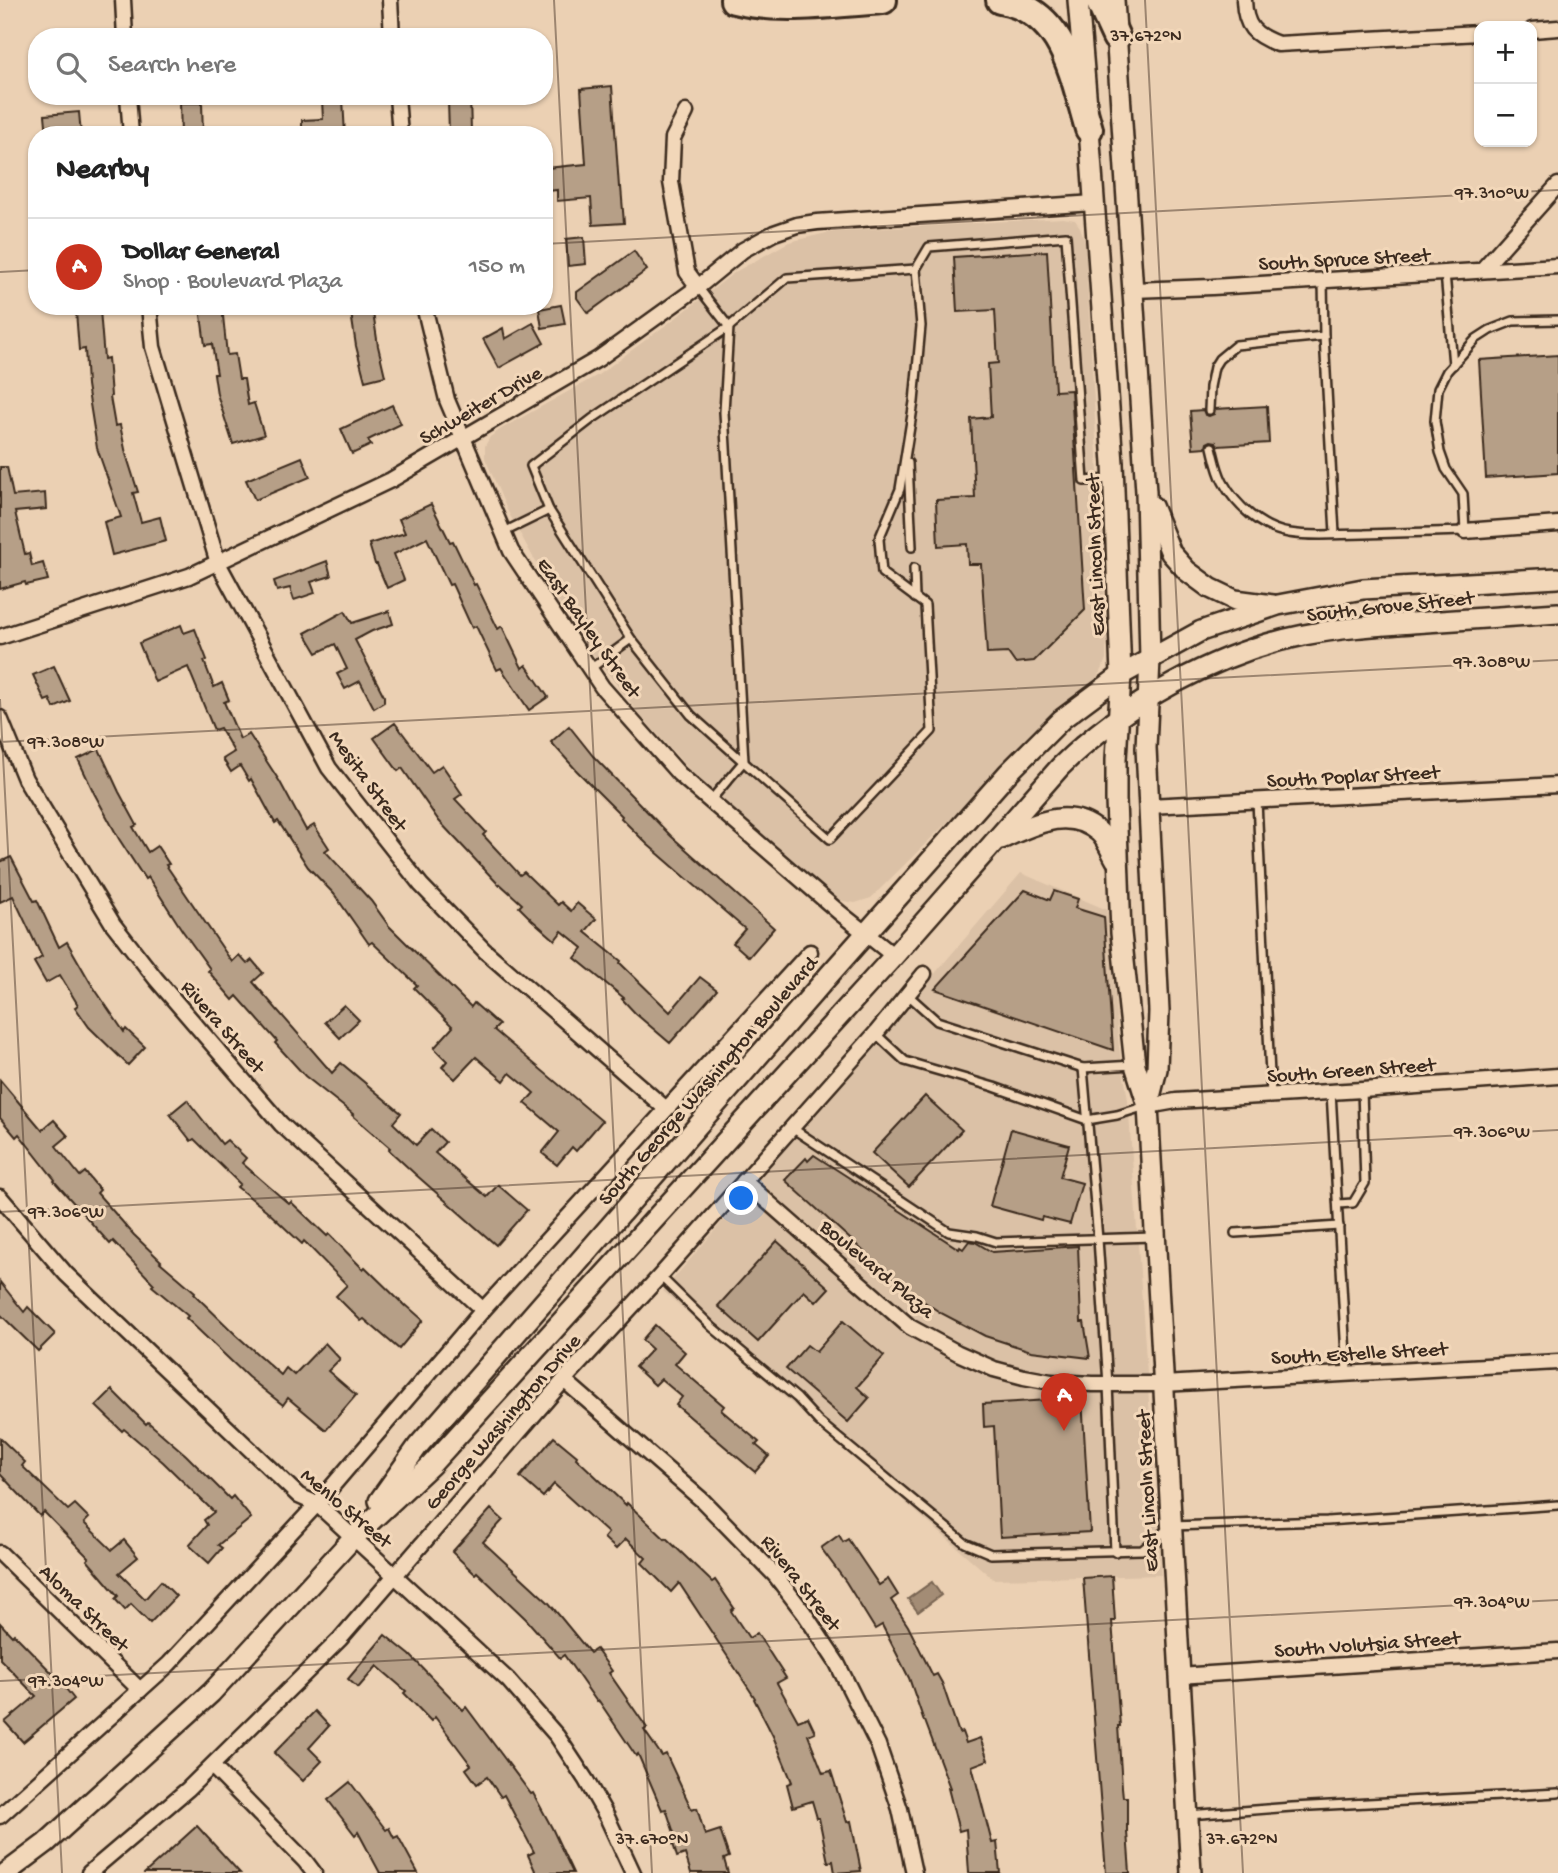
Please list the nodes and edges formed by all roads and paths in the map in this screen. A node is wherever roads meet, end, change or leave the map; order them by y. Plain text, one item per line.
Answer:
1 (123, 0) edge
2 (390, 0) edge
3 (734, 0) edge
4 (883, 0) edge
5 (1000, 0) edge
6 (1078, 0) edge
7 (1099, 0) edge
8 (1114, 0) edge
9 (1244, 0) edge
10 (125, 28) edge
11 (392, 28) edge
12 (1558, 28) edge
13 (1537, 30) edge
14 (1474, 33) edge
15 (1116, 37) junction
16 (129, 105) edge
17 (398, 105) edge
18 (686, 112) dead end
19 (130, 126) edge
20 (399, 126) edge
21 (1089, 129) junction
22 (1558, 185) edge
23 (1094, 203) junction
24 (1558, 267) edge
25 (916, 269) junction
26 (1482, 270) junction
27 (1445, 272) junction
28 (1323, 280) junction
29 (698, 288) junction
30 (1133, 290) junction
31 (150, 315) edge
32 (426, 315) edge
33 (1558, 320) edge
34 (729, 327) junction
35 (1324, 336) junction
36 (1453, 365) junction
37 (1209, 410) dead end
38 (463, 438) junction
39 (1212, 447) dead end
40 (907, 448) junction
41 (1114, 479) junction
42 (1146, 492) junction
43 (548, 510) junction
44 (1558, 524) edge
45 (1465, 531) junction
46 (503, 533) junction
47 (1335, 534) junction
48 (912, 547) dead end
49 (218, 563) junction
50 (914, 568) dead end
51 (1558, 578) edge
52 (915, 598) junction
53 (1278, 605) junction
54 (1558, 613) edge
55 (0, 637) edge
56 (631, 639) junction
57 (1150, 659) junction
58 (590, 669) junction
59 (1121, 675) junction
60 (1149, 699) junction
61 (1118, 717) junction
62 (0, 718) edge
63 (744, 761) junction
64 (1558, 785) edge
65 (710, 801) junction
66 (1256, 801) junction
67 (1149, 806) junction
68 (994, 842) junction
69 (1118, 863) junction
70 (866, 934) junction
71 (810, 952) dead end
72 (894, 956) junction
73 (924, 974) dead end
74 (907, 994) junction
75 (876, 1033) junction
76 (1135, 1065) junction
77 (1083, 1068) junction
78 (1558, 1076) edge
79 (1362, 1090) junction
80 (1331, 1092) junction
81 (1271, 1096) junction
82 (1148, 1106) junction
83 (666, 1109) junction
84 (1087, 1120) junction
85 (791, 1128) junction
86 (744, 1181) junction
87 (0, 1197) edge
88 (1338, 1204) junction
89 (1339, 1226) junction
90 (1235, 1233) dead end
91 (1155, 1237) junction
92 (1098, 1239) junction
93 (660, 1276) junction
94 (483, 1310) junction
95 (1558, 1362) edge
96 (1347, 1374) junction
97 (564, 1380) junction
98 (1108, 1384) junction
99 (1163, 1384) junction
100 (317, 1504) junction
101 (1558, 1505) edge
102 (1171, 1526) junction
103 (353, 1538) junction
104 (1115, 1552) junction
105 (0, 1553) edge
106 (395, 1576) junction
107 (1558, 1651) edge
108 (1179, 1676) junction
109 (140, 1690) junction
110 (212, 1766) junction
111 (1558, 1793) edge
112 (1187, 1815) junction
113 (0, 1816) edge
114 (6, 1873) edge
115 (89, 1873) edge
116 (314, 1873) edge
117 (633, 1873) edge
118 (914, 1873) edge
119 (1191, 1873) edge

1 - 10 street
2 - 11 street
3 - 4 highway
5 - 21 highway
6 - 21 street, East Lincoln Street
7 - 15 highway
8 - 15 street, East Lincoln Street
9 - 14 street
12 - 13 street
15 - 30 street, East Lincoln Street
16 - 19 street
17 - 20 street
18 - 29 street
21 - 23 street, East Lincoln Street
22 - 26 street
23 - 29 street, Schweiter Drive
23 - 41 street, East Lincoln Street
24 - 26 street, South Spruce Street
25 - 34 lane
25 - 40 lane
25 - 41 lane
26 - 27 street, South Spruce Street
27 - 28 street, South Spruce Street
27 - 36 lane
28 - 30 street, South Spruce Street
28 - 35 lane
29 - 34 lane
29 - 38 street, Schweiter Drive
30 - 42 street, East Lincoln Street
31 - 49 street, Mesita Street
32 - 38 street, East Bayley Street
33 - 36 lane
34 - 43 lane
34 - 63 lane
35 - 37 lane
35 - 47 lane
36 - 45 lane
38 - 46 street, East Bayley Street
38 - 49 street, Schweiter Drive
39 - 47 lane
40 - 48 lane
40 - 52 lane
41 - 59 street, East Lincoln Street
42 - 53 street
42 - 57 street, East Lincoln Street
43 - 46 lane
43 - 56 lane
44 - 45 street
45 - 47 lane
46 - 58 street, East Bayley Street
49 - 55 street, Schweiter Drive
49 - 83 street, Mesita Street
50 - 52 lane
51 - 53 street, South Grove Street
52 - 63 lane
53 - 57 street, South Grove Street
54 - 60 street, South Grove Street
56 - 58 lane
56 - 63 lane
57 - 59 street, South Grove Street
57 - 60 street, East Lincoln Street
58 - 65 street, East Bayley Street
59 - 61 street, East Lincoln Street
59 - 70 street, South George Washington Boulevard
60 - 61 street, South Grove Street
60 - 67 street, East Lincoln Street
61 - 68 street, South George Washington Boulevard
61 - 69 street, East Lincoln Street
62 - 94 street, Rivera Street
63 - 65 lane
64 - 66 street, South Poplar Street
65 - 70 street, East Bayley Street
66 - 67 street, South Poplar Street
66 - 81 lane
67 - 82 street, East Lincoln Street
68 - 69 street
68 - 72 street, South George Washington Boulevard
69 - 76 street, East Lincoln Street
70 - 72 street, East Bayley Street
70 - 103 street, South George Washington Boulevard
71 - 83 street
72 - 103 street, South George Washington Boulevard
73 - 74 street, George Washington Drive
74 - 75 street, George Washington Drive
74 - 77 lane
75 - 84 lane
75 - 85 street, George Washington Drive
76 - 77 lane
76 - 82 street, East Lincoln Street
77 - 84 lane
78 - 79 street, South Green Street
79 - 80 street, South Green Street
79 - 88 lane
80 - 81 street, South Green Street
80 - 88 lane
81 - 82 street, South Green Street
82 - 84 lane
82 - 91 street, East Lincoln Street
83 - 94 street
84 - 92 lane
85 - 86 street, George Washington Drive
85 - 92 lane
86 - 93 street, George Washington Drive
86 - 98 street, Boulevard Plaza
87 - 100 street, Menlo Street
88 - 89 lane
89 - 90 lane
89 - 96 lane
91 - 92 lane
91 - 99 street, East Lincoln Street
92 - 98 lane
93 - 97 street, George Washington Drive
93 - 104 lane
94 - 100 street
95 - 96 street, South Estelle Street
96 - 99 street, South Estelle Street
97 - 106 street, George Washington Drive
97 - 118 street, Rivera Street
98 - 99 street, Boulevard Plaza
98 - 104 lane
99 - 102 street, East Lincoln Street
100 - 103 street, Menlo Street
100 - 109 street
101 - 102 lane
102 - 104 lane
102 - 108 street, East Lincoln Street
103 - 106 street, Menlo Street
103 - 114 street, South George Washington Boulevard
105 - 109 street, Aloma Street
106 - 110 street, George Washington Drive
106 - 117 street, Menlo Street
107 - 108 street, South Volutsia Street
108 - 112 street, East Lincoln Street
109 - 113 street
110 - 115 street, George Washington Drive
110 - 116 street
111 - 112 lane
112 - 119 street, East Lincoln Street

